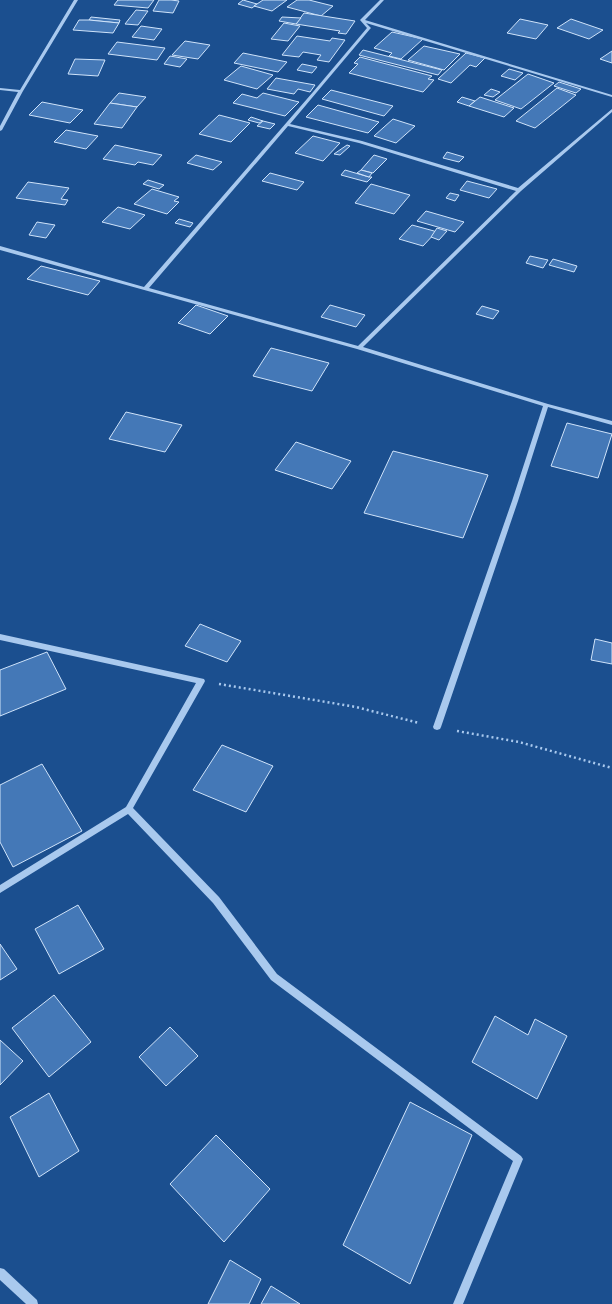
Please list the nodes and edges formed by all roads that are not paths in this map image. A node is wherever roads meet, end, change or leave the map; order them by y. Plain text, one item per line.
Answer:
1 (76, 0) edge
2 (382, 0) edge
3 (362, 20) junction
4 (0, 89) edge
5 (7, 89) junction
6 (21, 91) junction
7 (0, 92) edge
8 (612, 96) edge
9 (612, 110) edge
10 (288, 125) junction
11 (0, 130) edge
12 (519, 190) junction
13 (0, 248) edge
14 (146, 288) junction
15 (359, 348) junction
16 (546, 405) junction
17 (612, 423) edge
18 (0, 637) edge
19 (437, 727) road end
20 (129, 809) junction
21 (0, 889) edge
22 (0, 1273) edge
23 (34, 1304) edge
24 (458, 1304) edge

1 - 6 street
2 - 3 street
3 - 8 street
3 - 10 street
4 - 5 street
5 - 6 street
5 - 7 street
6 - 11 street
9 - 12 street
10 - 12 street
10 - 14 street
12 - 15 street
13 - 14 street
14 - 15 street
15 - 16 street
16 - 17 street
16 - 19 street
18 - 20 street
20 - 21 street
20 - 24 street
22 - 23 street

